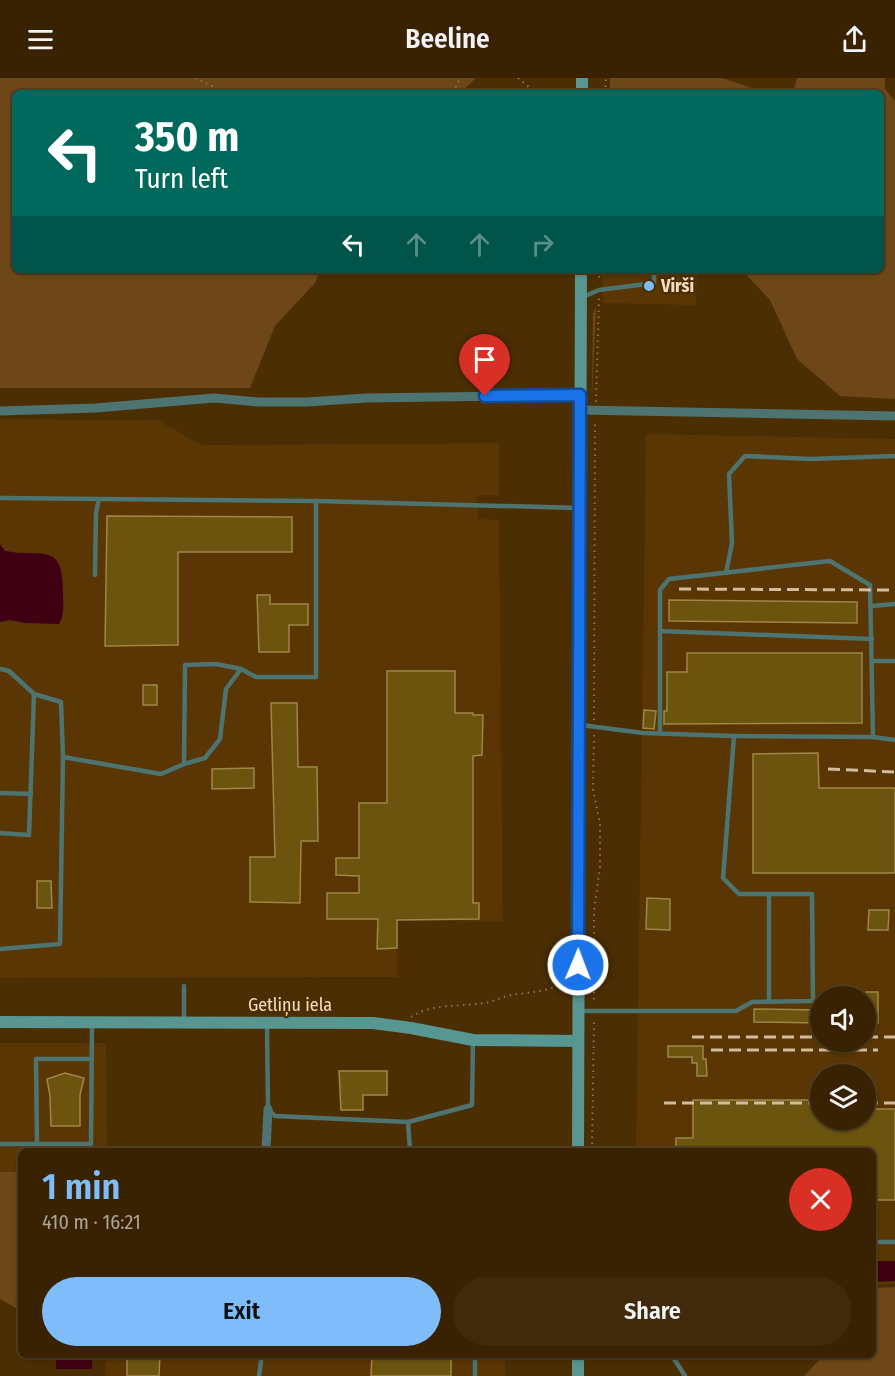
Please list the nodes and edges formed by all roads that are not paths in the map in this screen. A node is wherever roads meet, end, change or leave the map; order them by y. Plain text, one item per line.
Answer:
1 (581, 273) edge
2 (654, 273) edge
3 (581, 298) junction
4 (580, 395) junction
5 (580, 410) junction
6 (0, 411) edge
7 (895, 416) edge
8 (895, 456) edge
9 (0, 498) edge
10 (99, 499) junction
11 (316, 501) junction
12 (579, 508) junction
13 (726, 573) junction
14 (95, 575) dead end
15 (895, 604) edge
16 (871, 606) junction
17 (660, 631) junction
18 (872, 639) junction
19 (872, 661) junction
20 (895, 661) edge
21 (0, 669) edge
22 (241, 669) junction
23 (34, 694) junction
24 (579, 725) junction
25 (660, 733) junction
26 (734, 736) junction
27 (873, 737) junction
28 (895, 740) edge
29 (63, 757) junction
30 (184, 764) junction
31 (0, 793) edge
32 (32, 794) junction
33 (0, 833) edge
34 (769, 895) junction
35 (0, 948) edge
36 (184, 986) dead end
37 (770, 1002) junction
38 (578, 1011) junction
39 (0, 1022) edge
40 (92, 1022) junction
41 (184, 1023) junction
42 (267, 1023) junction
43 (472, 1040) junction
44 (578, 1041) junction
45 (92, 1059) junction
46 (268, 1108) junction
47 (408, 1122) junction
48 (0, 1144) edge
49 (37, 1144) junction
50 (266, 1148) edge
51 (410, 1148) edge
52 (578, 1148) edge
53 (876, 1242) edge
54 (895, 1242) edge
55 (262, 1358) edge
56 (475, 1358) edge
57 (578, 1358) edge
58 (674, 1358) edge
59 (260, 1376) edge
60 (475, 1376) edge
61 (578, 1376) edge
62 (686, 1376) edge

1 - 3 main road
2 - 3 lane
3 - 4 main road
4 - 5 main road
4 - 6 street
5 - 7 street
5 - 12 main road
8 - 13 lane
9 - 10 lane
10 - 11 lane
10 - 14 lane
11 - 12 lane
11 - 22 lane
12 - 24 main road
13 - 16 lane
13 - 17 lane
15 - 16 lane
16 - 18 lane
17 - 18 lane
17 - 25 lane
18 - 19 lane
19 - 20 lane
19 - 27 lane
21 - 23 lane
22 - 30 lane
22 - 30 lane
23 - 29 lane
23 - 32 lane
24 - 25 lane
24 - 38 main road
25 - 26 lane
26 - 27 lane
26 - 34 lane
27 - 28 lane
29 - 30 lane
29 - 35 lane
31 - 32 lane
32 - 33 lane
34 - 37 lane
34 - 37 lane
36 - 41 lane
37 - 38 lane
38 - 44 main road
39 - 40 main road, Getliņu iela
40 - 41 main road, Getliņu iela
40 - 45 lane
41 - 42 main road, Getliņu iela
42 - 43 main road, Getliņu iela
42 - 46 lane
43 - 44 main road, Getliņu iela
43 - 47 lane
44 - 52 main road
45 - 49 lane
45 - 49 lane
46 - 47 lane
46 - 50 street
47 - 51 lane
48 - 49 lane
53 - 54 lane
55 - 59 lane
56 - 60 lane
57 - 61 main road
58 - 62 lane

